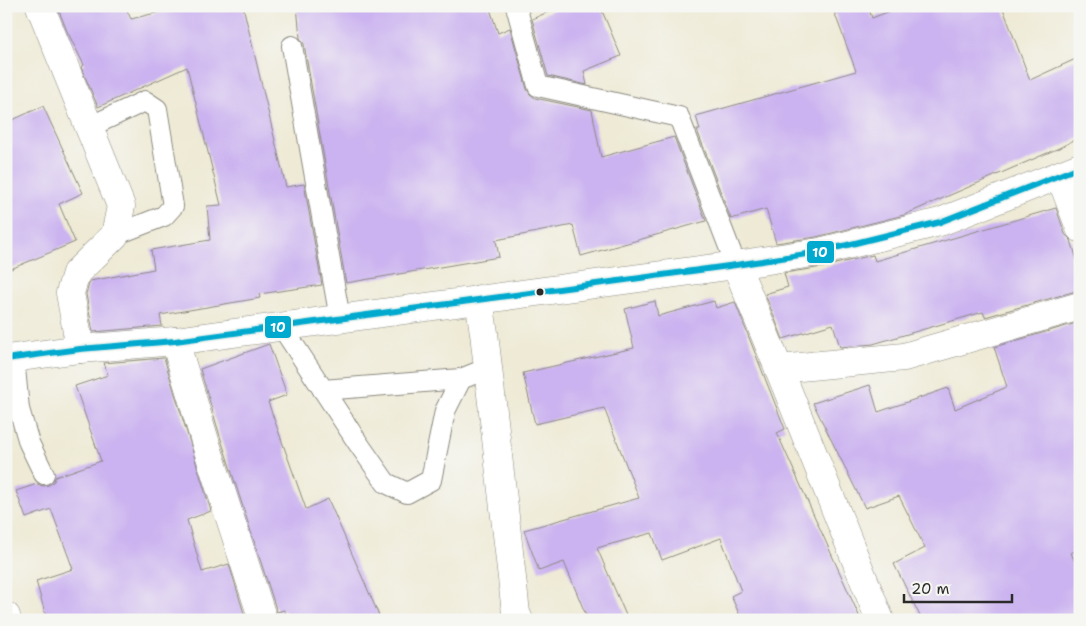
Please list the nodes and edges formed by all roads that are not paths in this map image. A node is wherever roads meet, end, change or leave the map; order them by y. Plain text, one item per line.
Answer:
1 (40, 6) edge
2 (516, 6) edge
3 (292, 46) dead end
4 (89, 127) junction
5 (1070, 171) edge
6 (1080, 228) edge
7 (115, 235) junction
8 (736, 265) junction
9 (479, 299) junction
10 (1080, 306) edge
11 (340, 319) junction
12 (282, 327) junction
13 (175, 341) junction
14 (80, 349) junction
15 (10, 358) edge
16 (488, 368) junction
17 (779, 369) junction
18 (461, 379) junction
19 (322, 390) junction
20 (44, 474) dead end
21 (6, 616) edge
22 (7, 620) edge
23 (263, 620) edge
24 (519, 620) edge
25 (880, 620) edge

1 - 4 street
2 - 8 lane
3 - 11 lane
4 - 7 street
4 - 7 lane
5 - 6 street
5 - 8 street
7 - 14 street
8 - 9 street
8 - 17 street
9 - 11 street
9 - 16 street
10 - 17 street
11 - 12 street
12 - 13 street
12 - 19 lane
13 - 14 street
13 - 23 street
14 - 15 street
15 - 20 lane
16 - 18 lane
16 - 24 street
17 - 25 street
18 - 19 lane
18 - 19 lane
21 - 22 street

